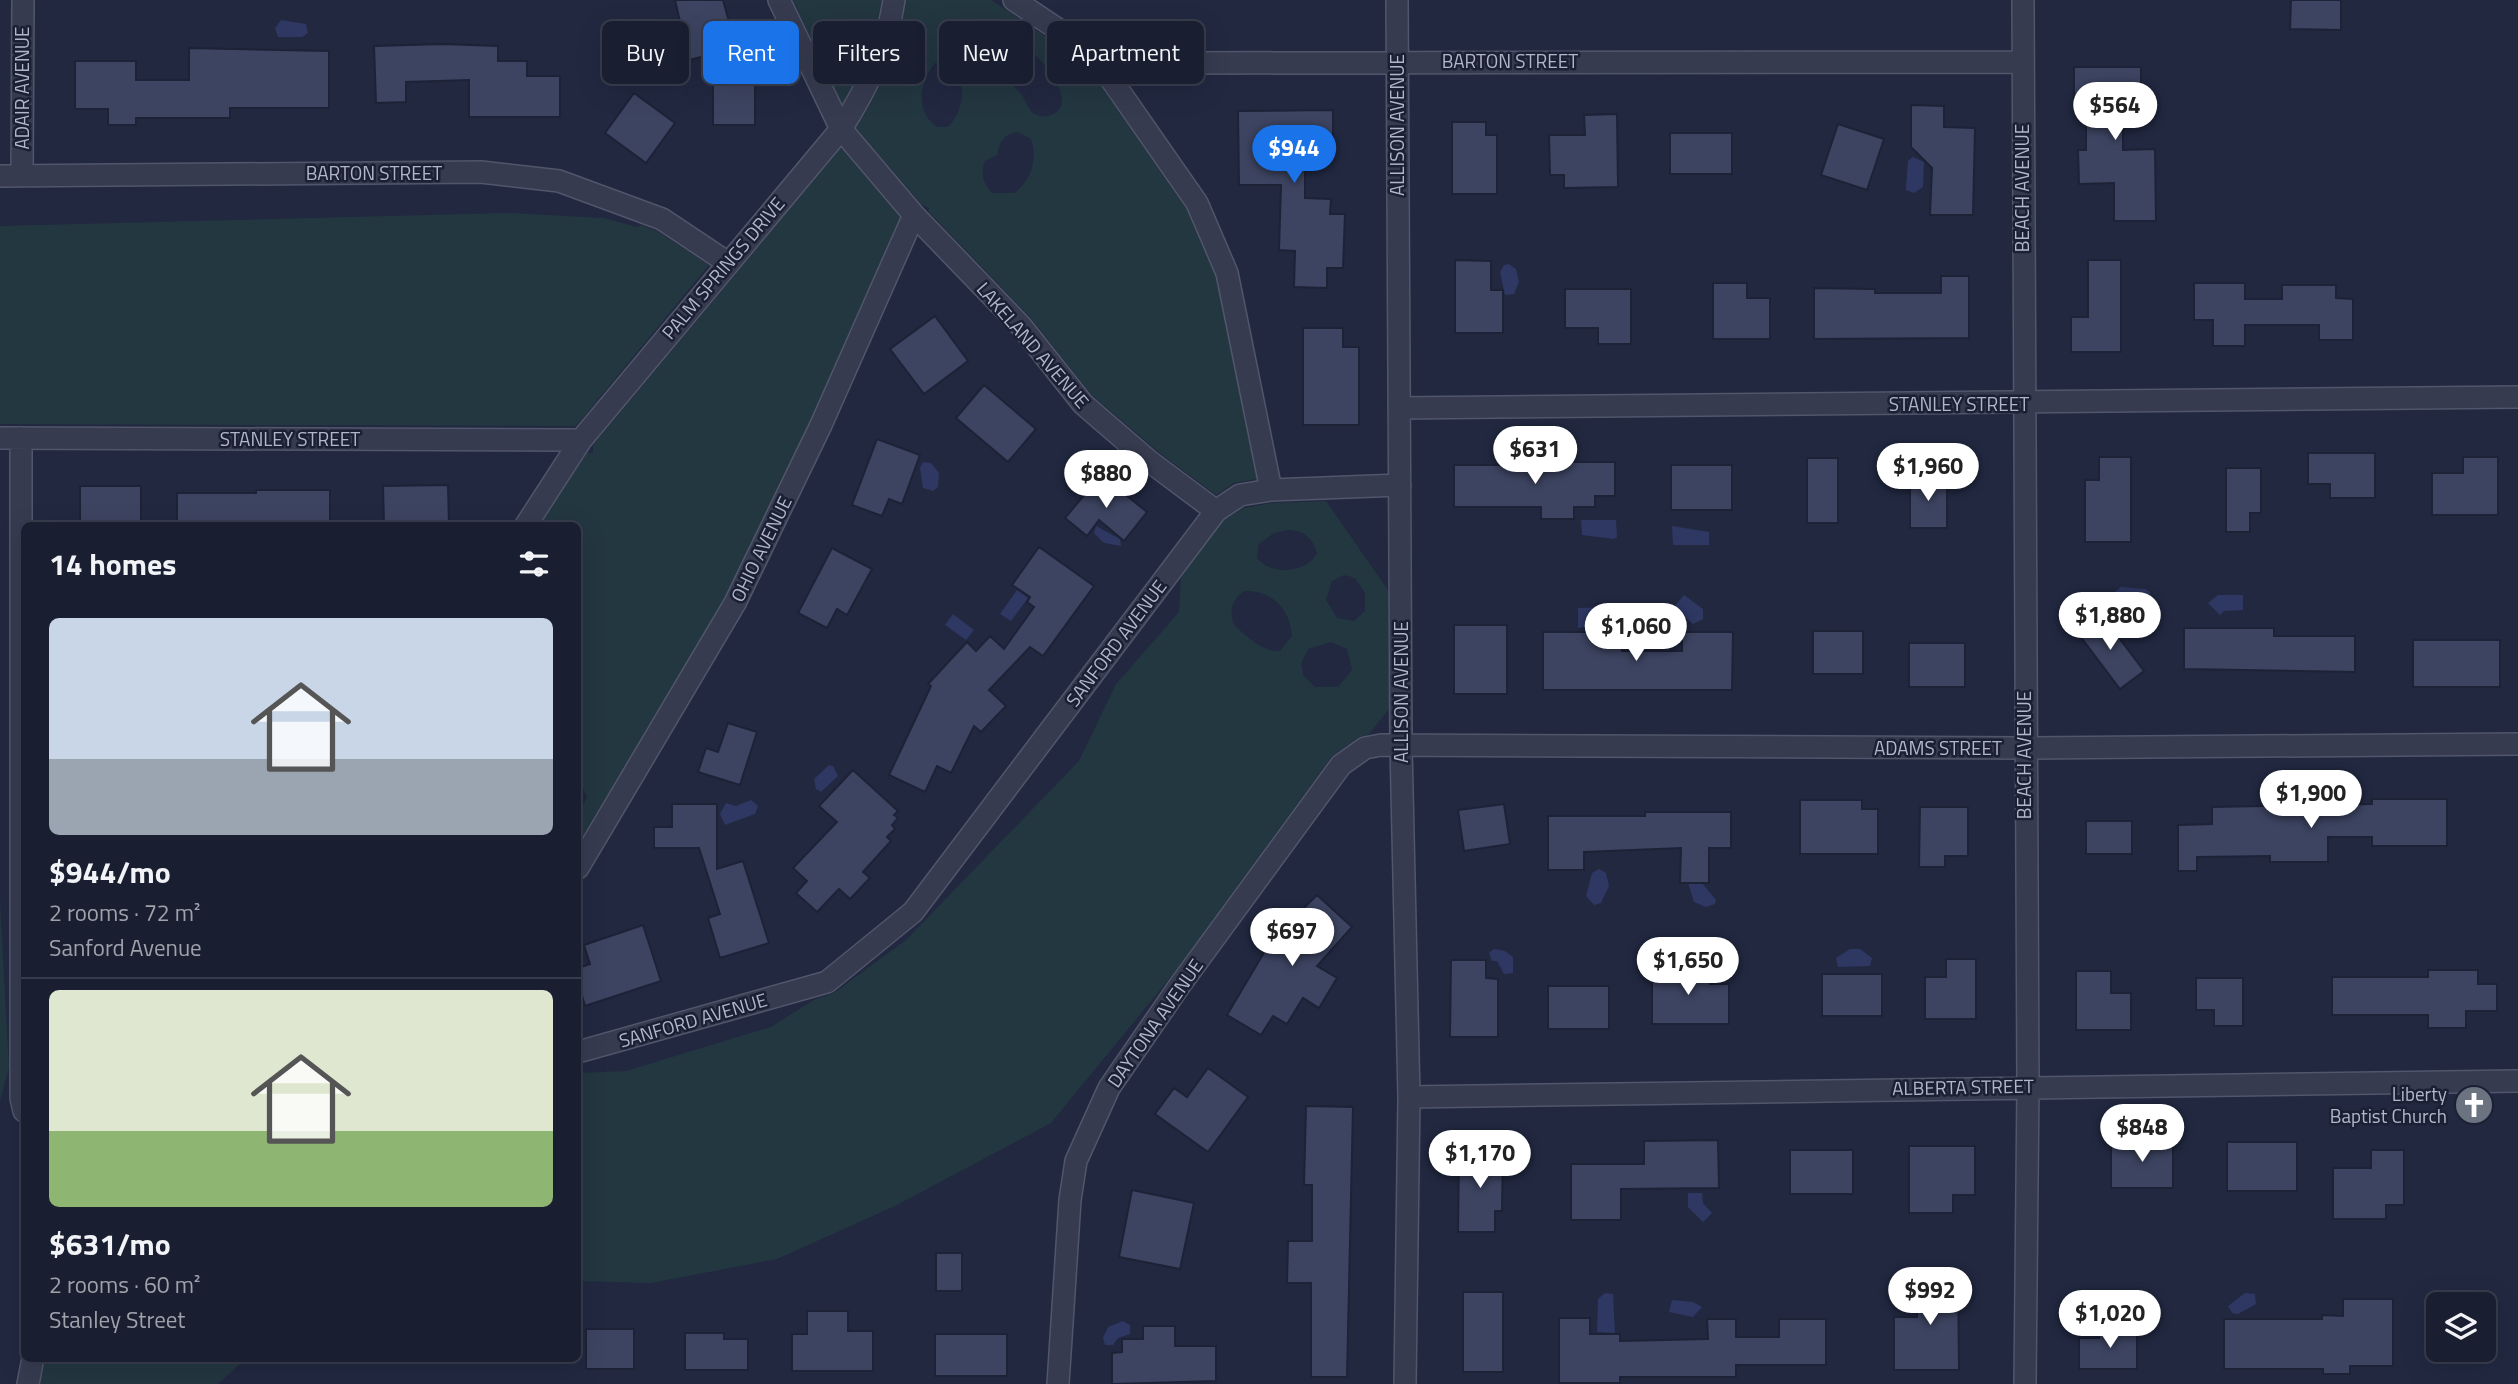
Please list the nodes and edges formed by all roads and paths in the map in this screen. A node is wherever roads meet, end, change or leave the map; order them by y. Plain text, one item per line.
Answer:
1 (23, 0) edge
2 (779, 0) edge
3 (894, 0) edge
4 (1014, 0) edge
5 (1397, 0) edge
6 (2023, 0) edge
7 (1047, 22) edge
8 (1397, 61) junction
9 (2022, 62) junction
10 (1204, 63) edge
11 (1114, 84) edge
12 (841, 129) junction
13 (0, 176) edge
14 (22, 176) junction
15 (914, 215) junction
16 (727, 263) junction
17 (2518, 397) edge
18 (2023, 403) junction
19 (1399, 408) junction
20 (10, 438) edge
21 (581, 440) junction
22 (1400, 485) junction
23 (1271, 490) junction
24 (1216, 511) junction
25 (528, 522) edge
26 (2518, 744) edge
27 (1401, 747) junction
28 (2024, 748) junction
29 (581, 863) edge
30 (581, 1051) edge
31 (2518, 1081) edge
32 (2028, 1086) junction
33 (1409, 1097) junction
34 (21, 1098) edge
35 (32, 1362) edge
36 (28, 1384) edge
37 (1058, 1384) edge
38 (1405, 1384) edge
39 (2025, 1384) edge

1 - 14 street, ADAIR AVENUE
2 - 12 street, LAKELAND AVENUE
3 - 12 street, PALM SPRINGS DRIVE
4 - 7 street, BARTON STREET
5 - 8 street, ALLISON AVENUE
6 - 9 street, BEACH AVENUE
8 - 9 street, BARTON STREET
8 - 10 street, BARTON STREET
8 - 19 street, ALLISON AVENUE
9 - 18 street, BEACH AVENUE
11 - 23 street
12 - 15 street, LAKELAND AVENUE
12 - 16 street, PALM SPRINGS DRIVE
13 - 14 street, BARTON STREET
14 - 16 street, BARTON STREET
15 - 24 street, LAKELAND AVENUE
15 - 29 street, OHIO AVENUE
16 - 21 street, PALM SPRINGS DRIVE
17 - 18 street, STANLEY STREET
18 - 19 street, STANLEY STREET
18 - 28 street, BEACH AVENUE
19 - 22 street, ALLISON AVENUE
20 - 21 street, STANLEY STREET
20 - 34 street
21 - 25 street, PALM SPRINGS DRIVE
22 - 23 street
22 - 27 street, ALLISON AVENUE
23 - 24 street, SANFORD AVENUE
24 - 30 street, SANFORD AVENUE
26 - 28 street, ADAMS STREET
27 - 28 street, ADAMS STREET
27 - 33 street, ALLISON AVENUE
27 - 37 street, DAYTONA AVENUE
28 - 32 street, BEACH AVENUE
31 - 32 street, ALBERTA STREET
32 - 33 street, ALBERTA STREET
32 - 39 street, BEACH AVENUE
33 - 38 street, ALLISON AVENUE
35 - 36 street

